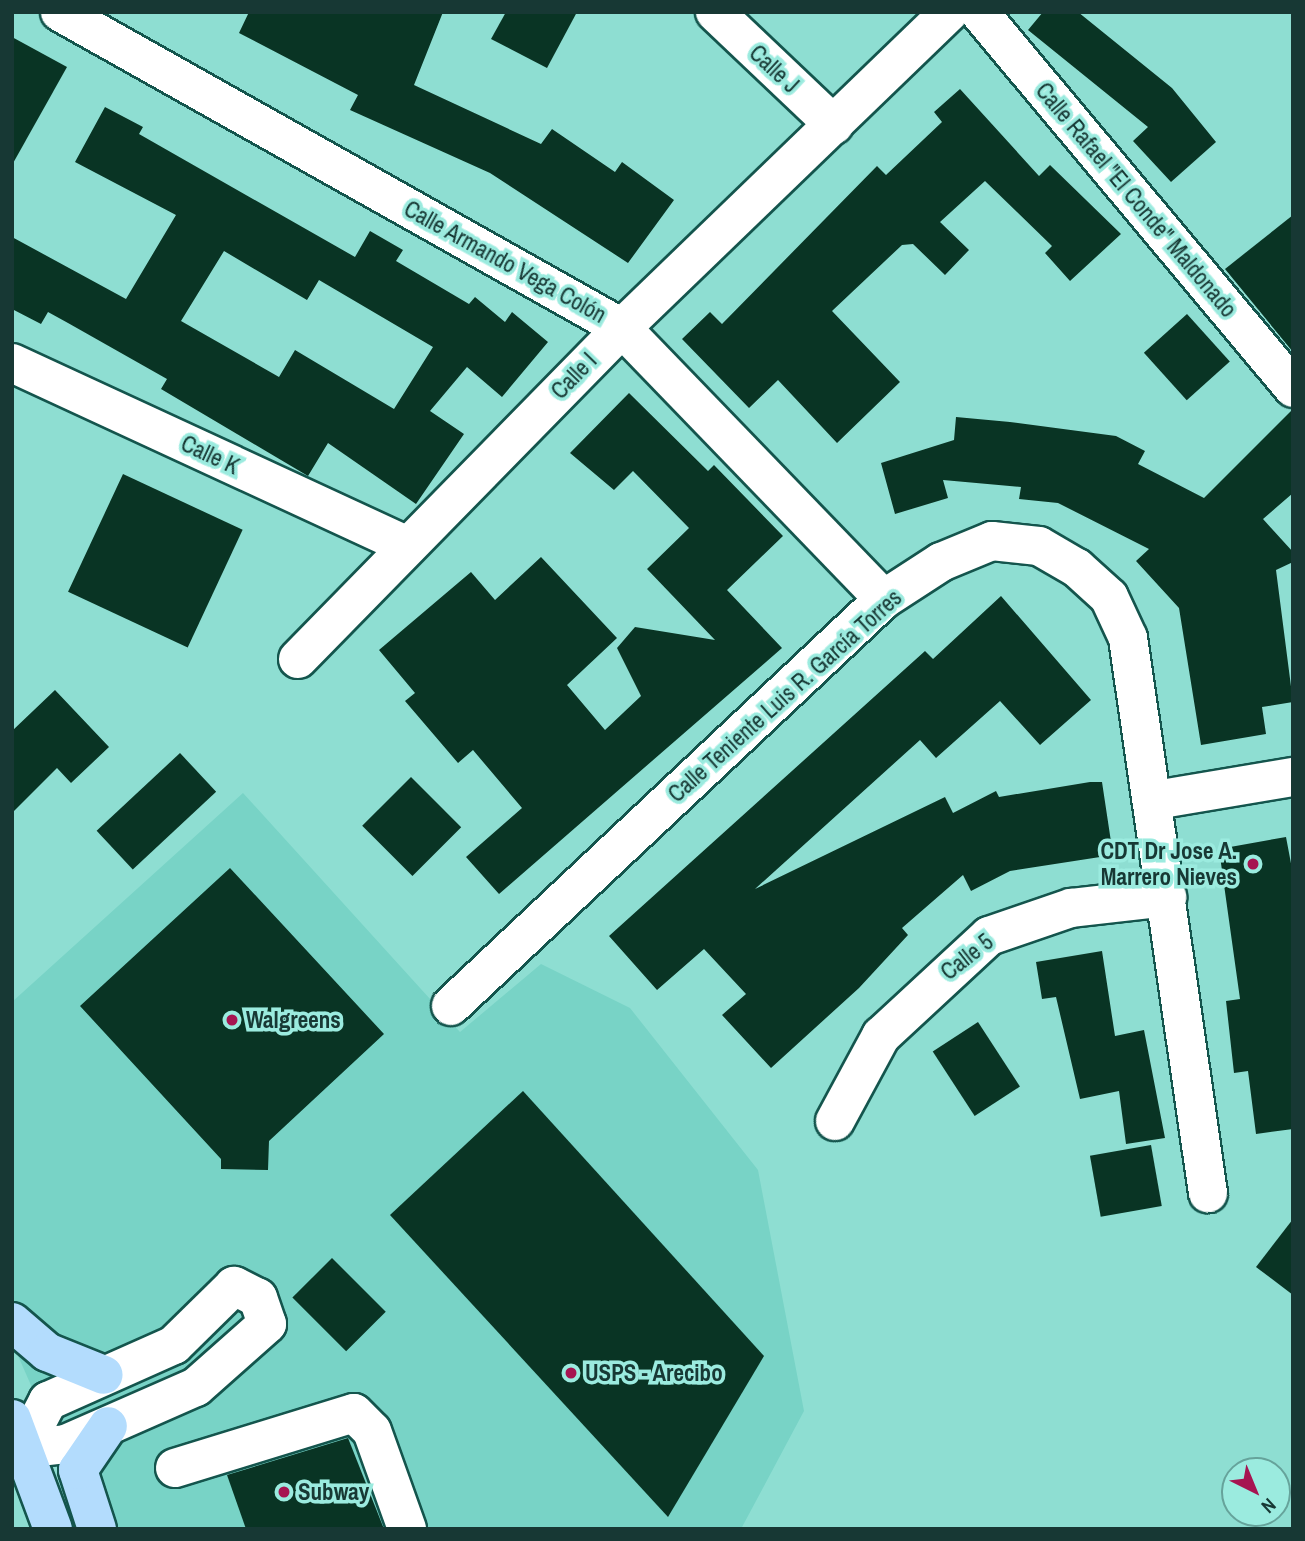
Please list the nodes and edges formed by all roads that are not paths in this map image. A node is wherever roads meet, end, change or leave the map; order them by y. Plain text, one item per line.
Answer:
1 (60, 12) edge
2 (715, 12) edge
3 (949, 12) edge
4 (979, 12) edge
5 (834, 125) junction
6 (621, 328) junction
7 (12, 363) edge
8 (1293, 388) edge
9 (408, 546) junction
10 (884, 599) junction
11 (298, 659) dead end
12 (1293, 777) edge
13 (1155, 800) junction
14 (1167, 897) junction
15 (451, 1006) dead end
16 (835, 1121) dead end
17 (1208, 1193) dead end
18 (12, 1322) edge
19 (104, 1375) junction
20 (108, 1426) junction
21 (17, 1438) edge
22 (175, 1468) dead end
23 (53, 1529) edge
24 (97, 1529) edge
25 (407, 1529) edge

1 - 6 street, Calle Armando Vega Colón
2 - 5 street, Calle J
3 - 5 street, Calle I
4 - 8 street, Calle Rafael "El Conde" Maldonado
5 - 6 street, Calle I
6 - 9 street, Calle I
6 - 10 street, Calle Armando Vega Colón
7 - 9 street, Calle K
9 - 11 street, Calle I
10 - 13 street, Calle Teniente Luis R. García Torres
10 - 15 street, Calle Teniente Luis R. García Torres
12 - 13 street
13 - 14 street, Calle Teniente Luis R. García Torres
14 - 16 street, Calle 5
14 - 17 street, Calle Teniente Luis R. García Torres
18 - 19 main road
19 - 20 street
19 - 21 street
20 - 21 street
20 - 24 main road
21 - 23 main road
22 - 25 street

